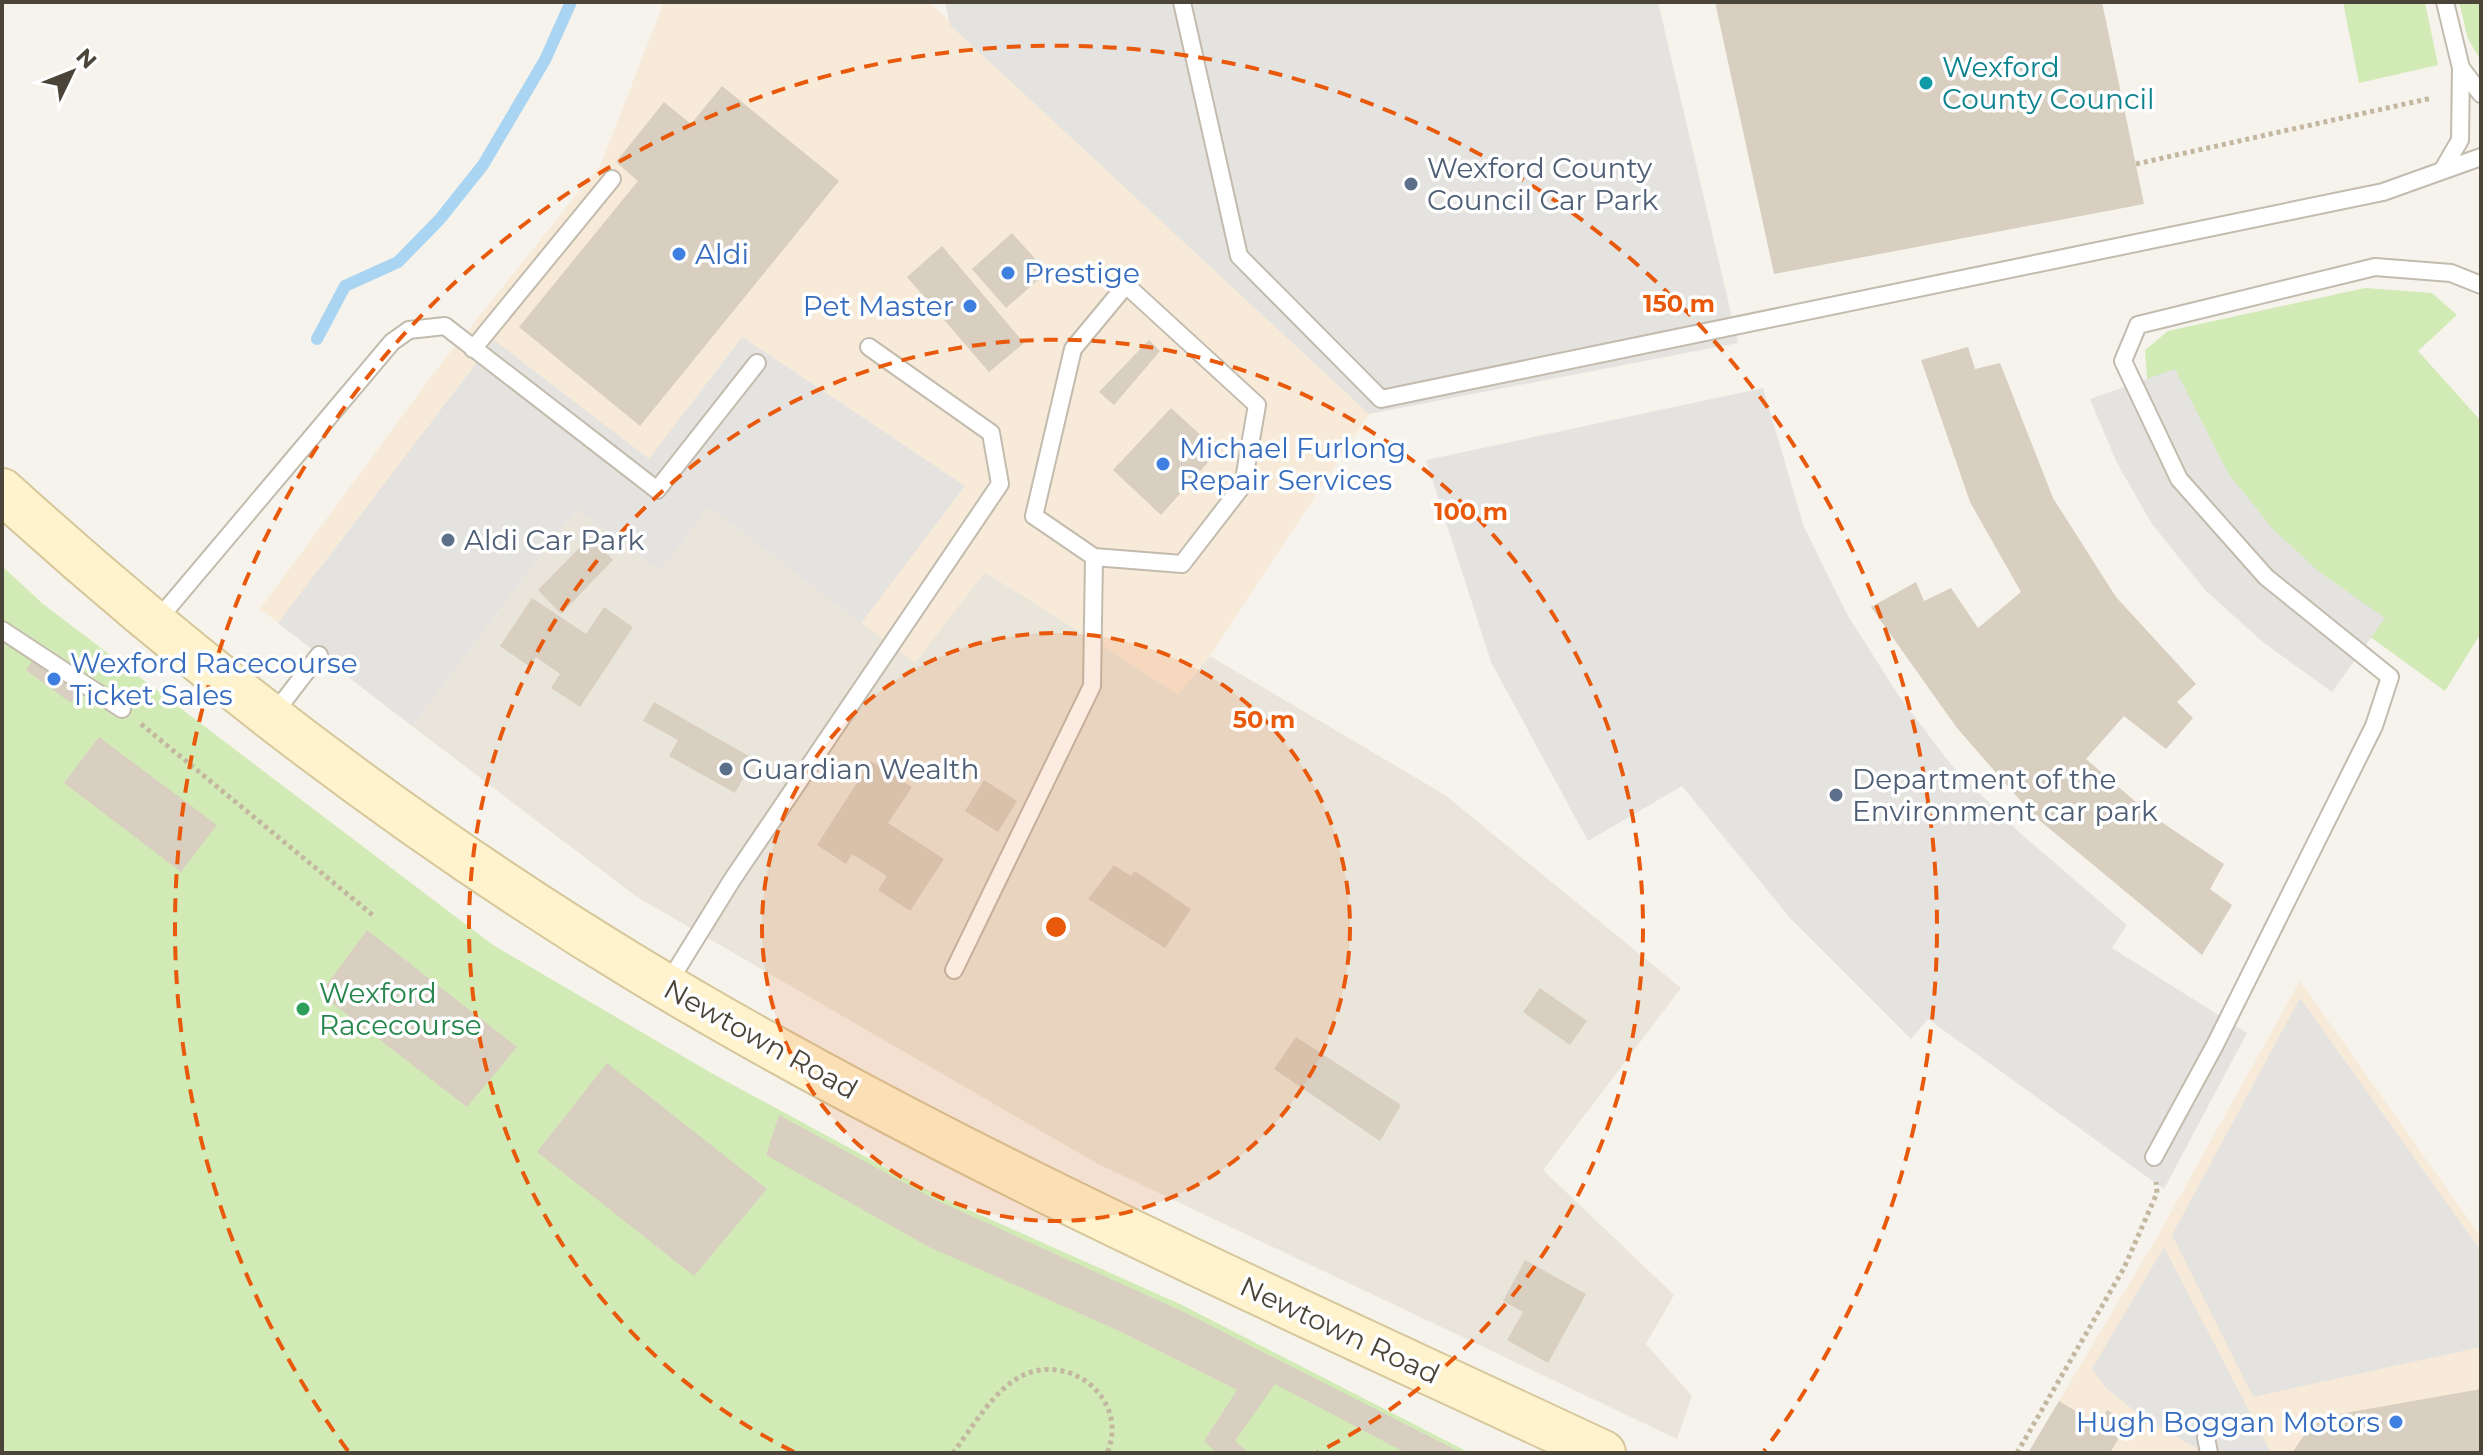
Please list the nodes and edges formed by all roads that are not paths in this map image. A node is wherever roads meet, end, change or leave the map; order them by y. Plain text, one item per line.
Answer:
1 (1182, 2) edge
2 (2445, 2) edge
3 (2461, 68) junction
4 (2481, 94) edge
5 (2481, 157) edge
6 (2442, 171) junction
7 (612, 179) dead end
8 (2481, 285) edge
9 (869, 347) dead end
10 (473, 349) junction
11 (757, 363) dead end
12 (7, 501) edge
13 (1094, 557) junction
14 (154, 625) junction
15 (2, 630) edge
16 (319, 655) dead end
17 (122, 709) road end
18 (270, 719) junction
19 (954, 970) dead end
20 (666, 986) junction
21 (2154, 1157) road end
22 (1603, 1453) edge

1 - 6 lane
2 - 3 lane
3 - 4 lane
3 - 6 lane
5 - 6 lane
7 - 10 lane
8 - 21 lane
9 - 20 lane
10 - 11 lane
10 - 14 lane
12 - 14 main road, Newtown Road
13 - 13 lane
13 - 19 lane
14 - 18 main road, Newtown Road
15 - 17 lane
16 - 18 lane
18 - 20 main road, Newtown Road
20 - 22 main road, Newtown Road

